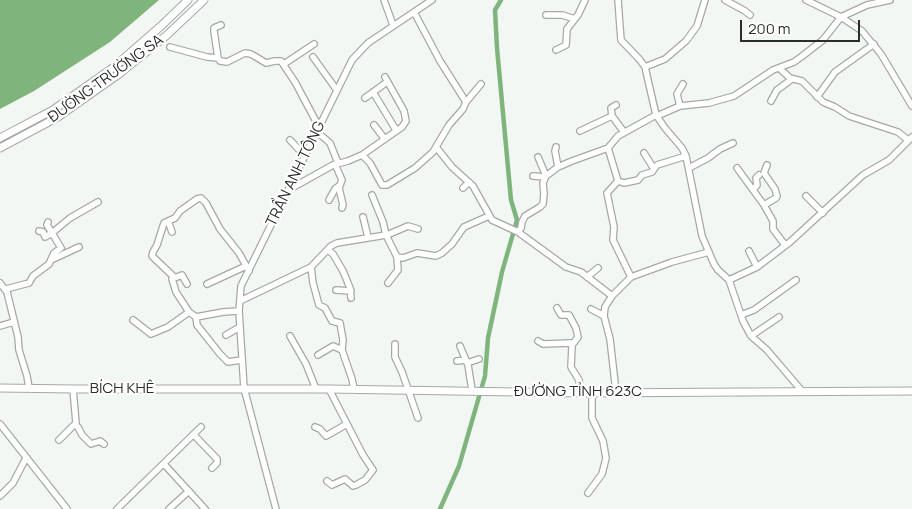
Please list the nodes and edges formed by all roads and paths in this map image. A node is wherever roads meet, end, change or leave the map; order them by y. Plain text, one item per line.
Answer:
1 (188, 0) edge
2 (204, 0) edge
3 (384, 0) edge
4 (432, 0) edge
5 (585, 0) edge
6 (618, 0) edge
7 (705, 0) edge
8 (725, 0) edge
9 (806, 0) edge
10 (890, 0) edge
11 (863, 3) edge
12 (414, 12) junction
13 (546, 15) dead end
14 (750, 15) dead end
15 (841, 18) junction
16 (575, 19) junction
17 (221, 25) dead end
18 (392, 25) junction
19 (314, 44) dead end
20 (874, 44) junction
21 (170, 47) dead end
22 (556, 50) dead end
23 (313, 57) dead end
24 (218, 58) junction
25 (284, 64) junction
26 (645, 68) junction
27 (779, 68) junction
28 (792, 79) junction
29 (481, 84) dead end
30 (683, 84) dead end
31 (336, 89) junction
32 (373, 92) junction
33 (817, 97) junction
34 (365, 98) dead end
35 (771, 101) dead end
36 (466, 102) junction
37 (616, 105) dead end
38 (680, 106) junction
39 (912, 106) edge
40 (53, 110) junction
41 (657, 115) junction
42 (612, 116) junction
43 (58, 117) junction
44 (374, 124) dead end
45 (318, 130) junction
46 (396, 130) junction
47 (580, 131) dead end
48 (624, 132) junction
49 (0, 138) edge
50 (384, 138) junction
51 (910, 139) edge
52 (290, 140) dead end
53 (733, 143) dead end
54 (436, 147) junction
55 (556, 147) dead end
56 (0, 148) edge
57 (608, 148) junction
58 (644, 153) dead end
59 (362, 155) junction
60 (305, 156) junction
61 (686, 156) junction
62 (538, 157) dead end
63 (337, 163) junction
64 (767, 165) dead end
65 (558, 167) junction
66 (654, 168) junction
67 (689, 168) junction
68 (737, 168) dead end
69 (759, 175) dead end
70 (533, 176) dead end
71 (546, 176) junction
72 (618, 181) junction
73 (469, 182) junction
74 (339, 186) junction
75 (463, 188) dead end
76 (290, 189) junction
77 (753, 190) junction
78 (372, 195) dead end
79 (806, 196) dead end
80 (329, 200) dead end
81 (98, 202) dead end
82 (764, 205) junction
83 (342, 208) dead end
84 (822, 214) junction
85 (489, 216) junction
86 (363, 217) dead end
87 (168, 221) junction
88 (48, 222) dead end
89 (418, 229) dead end
90 (39, 231) dead end
91 (515, 231) junction
92 (172, 232) dead end
93 (52, 233) junction
94 (386, 235) junction
95 (368, 237) junction
96 (785, 245) junction
97 (78, 247) dead end
98 (328, 250) junction
99 (750, 251) dead end
100 (709, 252) junction
101 (397, 257) junction
102 (51, 260) junction
103 (311, 267) junction
104 (757, 267) junction
105 (248, 268) junction
106 (598, 268) dead end
107 (174, 277) junction
108 (586, 277) junction
109 (631, 277) junction
110 (729, 280) junction
111 (796, 280) dead end
112 (0, 283) edge
113 (388, 283) dead end
114 (187, 284) dead end
115 (207, 284) dead end
116 (6, 289) junction
117 (336, 290) dead end
118 (351, 291) junction
119 (178, 293) junction
120 (612, 296) junction
121 (171, 298) dead end
122 (350, 298) dead end
123 (240, 301) junction
124 (557, 308) dead end
125 (591, 309) dead end
126 (239, 311) junction
127 (189, 312) junction
128 (741, 315) junction
129 (604, 316) junction
130 (196, 317) junction
131 (779, 317) dead end
132 (132, 320) dead end
133 (14, 322) junction
134 (0, 326) edge
135 (240, 327) junction
136 (226, 335) dead end
137 (290, 336) dead end
138 (561, 336) dead end
139 (751, 336) junction
140 (538, 341) dead end
141 (395, 344) dead end
142 (569, 344) junction
143 (460, 346) dead end
144 (342, 350) junction
145 (318, 355) dead end
146 (479, 359) dead end
147 (241, 360) junction
148 (457, 361) dead end
149 (467, 362) junction
150 (0, 388) edge
151 (29, 388) junction
152 (244, 388) junction
153 (73, 389) junction
154 (316, 389) junction
155 (329, 389) junction
156 (354, 389) junction
157 (407, 390) junction
158 (478, 390) junction
159 (802, 391) junction
160 (912, 391) edge
161 (616, 392) junction
162 (580, 393) junction
163 (592, 393) junction
164 (418, 418) dead end
165 (0, 424) edge
166 (347, 424) junction
167 (75, 425) junction
168 (201, 427) dead end
169 (314, 427) dead end
170 (194, 435) junction
171 (59, 440) dead end
172 (104, 444) dead end
173 (26, 458) junction
174 (164, 464) junction
175 (212, 468) dead end
176 (326, 481) dead end
177 (188, 491) junction
178 (588, 492) dead end
179 (0, 496) edge
180 (125, 507) edge
181 (67, 509) edge
182 (117, 509) edge
183 (169, 509) edge
184 (205, 509) edge
185 (276, 509) edge

1 - 40 main road, ĐƯỜNG TRƯỜNG SA
2 - 43 main road, ĐƯỜNG TRƯỜNG SA
3 - 18 street
4 - 12 street, TRẦN ANH TÔNG
5 - 16 street
6 - 26 street
7 - 26 street
8 - 14 street
9 - 15 street
10 - 11 street
11 - 15 street
12 - 18 street, TRẦN ANH TÔNG
12 - 36 street
13 - 16 street
15 - 20 street
15 - 27 street
16 - 22 street
17 - 24 street
18 - 31 street, TRẦN ANH TÔNG
19 - 25 street
20 - 33 street
20 - 39 street
21 - 24 street
23 - 31 street
24 - 25 street
25 - 45 street
26 - 41 street
27 - 28 street
27 - 38 street
28 - 33 street
28 - 35 street
29 - 36 street
30 - 38 street
31 - 45 street, TRẦN ANH TÔNG
32 - 34 street
32 - 46 street
32 - 46 street
33 - 51 street
36 - 54 street
37 - 42 street
38 - 41 street
40 - 43 main road
40 - 49 main road, ĐƯỜNG TRƯỜNG SA
41 - 48 street
41 - 61 street
42 - 47 street
42 - 48 street
43 - 56 main road, ĐƯỜNG TRƯỜNG SA
44 - 50 street
45 - 60 street, TRẦN ANH TÔNG
45 - 63 street
46 - 50 street
48 - 57 street
50 - 59 street
51 - 84 street
52 - 60 street
53 - 67 street
54 - 59 street
54 - 73 street
55 - 65 street
57 - 65 street
57 - 72 street
58 - 66 street
59 - 63 street
60 - 76 street, TRẦN ANH TÔNG
61 - 66 street
61 - 67 street
62 - 71 street
63 - 74 street
63 - 76 street
64 - 82 street
65 - 71 street
66 - 72 street
67 - 100 street
68 - 77 street
69 - 77 street
70 - 71 street
71 - 91 street
72 - 109 street
73 - 75 street
73 - 85 street
74 - 80 street
74 - 83 street
76 - 105 street, TRẦN ANH TÔNG
77 - 82 street
78 - 94 street
79 - 84 street
81 - 93 street
82 - 96 street
84 - 96 street
85 - 91 street
85 - 101 street
86 - 95 street
87 - 92 street
87 - 105 street
87 - 107 street
88 - 93 street
89 - 94 street
90 - 93 street
91 - 108 street
93 - 102 street
94 - 95 street
94 - 101 street
95 - 98 street
96 - 104 street
97 - 102 street
98 - 103 street
98 - 118 street
99 - 104 street
100 - 109 street
100 - 110 street
101 - 113 street
102 - 116 street
103 - 123 street
103 - 144 street
104 - 110 street
105 - 115 street
105 - 123 street, TRẦN ANH TÔNG
106 - 108 street
107 - 114 street
107 - 119 street
108 - 120 street
109 - 120 street
110 - 128 street
111 - 128 street
112 - 116 street
116 - 133 street
117 - 118 street
118 - 122 street
119 - 121 street
119 - 127 street
120 - 129 street
123 - 126 street, TRẦN ANH TÔNG
124 - 142 street
125 - 129 street
126 - 130 street
126 - 135 street, TRẦN ANH TÔNG
127 - 130 street
127 - 132 street
128 - 139 street
129 - 161 street
130 - 147 street
131 - 139 street
133 - 134 street
133 - 151 street
135 - 136 street
135 - 147 street, TRẦN ANH TÔNG
137 - 154 street
138 - 142 street
139 - 159 street
140 - 142 street
141 - 157 street
142 - 162 street
143 - 149 street
144 - 145 street
144 - 156 street
146 - 149 street
147 - 152 street, TRẦN ANH TÔNG
148 - 149 street
149 - 158 street
150 - 151 main road, BÍCH KHÊ
151 - 153 main road, BÍCH KHÊ
152 - 153 main road, BÍCH KHÊ
152 - 154 main road, ĐƯỜNG TỈNH 623C
152 - 185 street, TRẦN ANH TÔNG
153 - 167 street
154 - 155 main road, ĐƯỜNG TỈNH 623C
155 - 156 main road, ĐƯỜNG TỈNH 623C
155 - 166 street
156 - 157 main road, ĐƯỜNG TỈNH 623C
157 - 158 main road, ĐƯỜNG TỈNH 623C
157 - 164 street
158 - 162 main road, ĐƯỜNG TỈNH 623C
159 - 160 main road, ĐƯỜNG TỈNH 623C
159 - 161 main road, ĐƯỜNG TỈNH 623C
161 - 163 main road, ĐƯỜNG TỈNH 623C
162 - 163 main road, ĐƯỜNG TỈNH 623C
163 - 178 street
165 - 173 street
166 - 169 street
166 - 176 street
167 - 171 street
167 - 172 street
168 - 170 street
170 - 174 street
170 - 175 street
173 - 179 street
173 - 181 street
174 - 177 street
174 - 180 street
177 - 183 street
177 - 184 street
180 - 182 street

